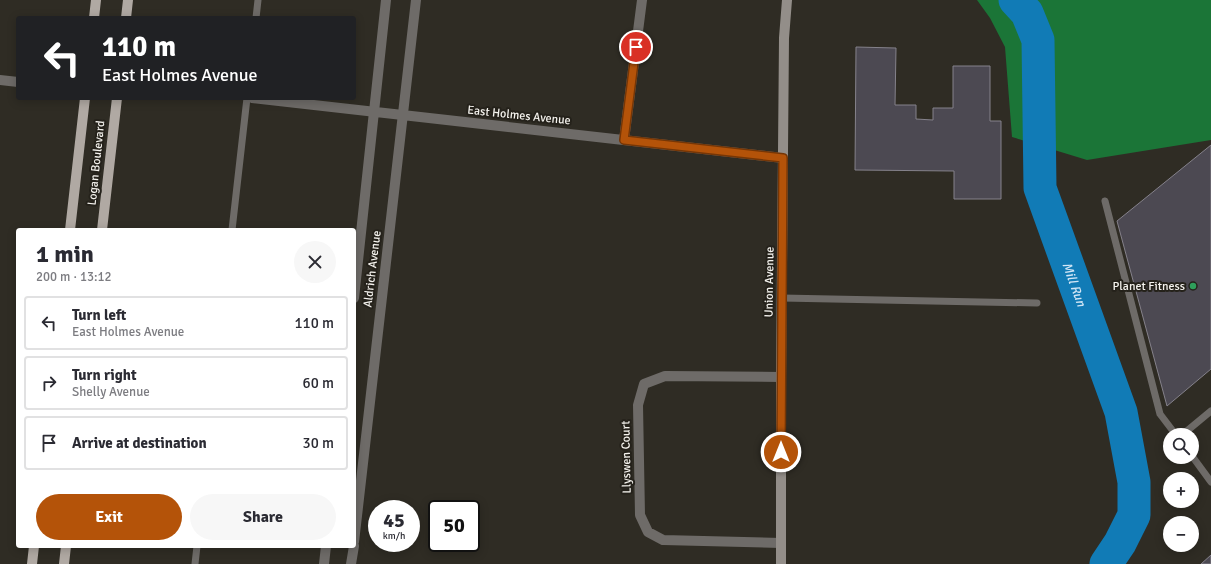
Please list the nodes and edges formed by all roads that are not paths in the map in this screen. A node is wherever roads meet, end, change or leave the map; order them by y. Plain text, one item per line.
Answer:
1 (96, 0) edge
2 (128, 0) edge
3 (258, 0) edge
4 (386, 0) edge
5 (416, 0) edge
6 (642, 0) edge
7 (787, 0) edge
8 (94, 16) edge
9 (126, 16) edge
10 (256, 16) edge
11 (0, 80) edge
12 (16, 82) edge
13 (85, 100) edge
14 (117, 100) edge
15 (247, 100) edge
16 (270, 100) edge
17 (375, 112) junction
18 (403, 115) junction
19 (624, 140) junction
20 (783, 158) junction
21 (1105, 200) dead end
22 (70, 228) edge
23 (102, 228) edge
24 (232, 228) edge
25 (356, 280) edge
26 (782, 298) junction
27 (1037, 303) dead end
28 (781, 376) junction
29 (1211, 411) edge
30 (1171, 428) edge
31 (1190, 428) edge
32 (1198, 464) edge
33 (1210, 479) edge
34 (356, 525) edge
35 (781, 543) junction
36 (34, 548) edge
37 (66, 548) edge
38 (197, 548) edge
39 (326, 548) edge
40 (354, 548) edge
41 (32, 564) edge
42 (64, 564) edge
43 (195, 564) edge
44 (324, 564) edge
45 (352, 564) edge
46 (781, 564) edge

1 - 8 main road
2 - 9 main road
3 - 10 lane
4 - 17 street, Aldrich Avenue
5 - 18 street, Aldrich Avenue
6 - 19 street
7 - 20 main road, Union Avenue
11 - 12 street
13 - 22 main road, Logan Boulevard
14 - 23 main road, Logan Boulevard
15 - 24 lane
16 - 17 street, East Holmes Avenue
17 - 18 street, East Holmes Avenue
17 - 25 street, Aldrich Avenue
18 - 19 street, East Holmes Avenue
18 - 34 street, Aldrich Avenue
19 - 20 street, East Holmes Avenue
20 - 26 main road, Union Avenue
21 - 30 lane
26 - 27 lane
26 - 28 main road, Union Avenue
28 - 35 main road, Union Avenue
28 - 35 street, Llyswen Court
29 - 31 lane
32 - 33 lane
35 - 46 main road, Union Avenue
36 - 41 main road
37 - 42 main road
38 - 43 lane
39 - 44 street
40 - 45 street

